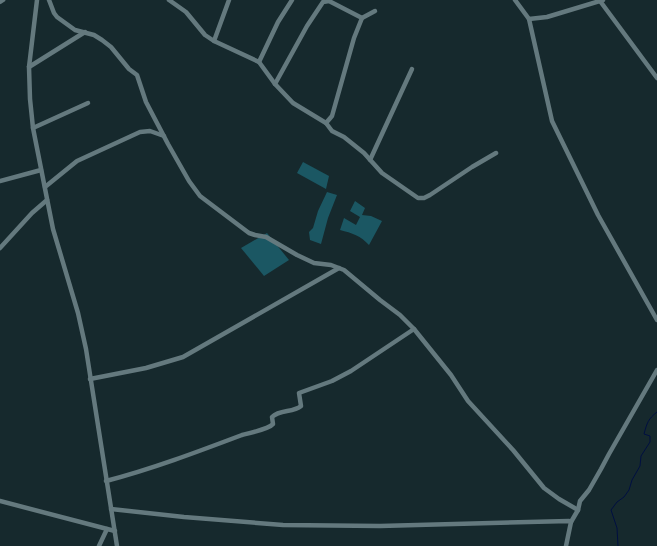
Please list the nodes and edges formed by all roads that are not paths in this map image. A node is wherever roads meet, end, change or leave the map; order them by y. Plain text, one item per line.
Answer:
1 (3, 0) edge
2 (36, 0) edge
3 (49, 0) edge
4 (169, 0) edge
5 (229, 0) edge
6 (292, 0) edge
7 (515, 0) edge
8 (601, 1) edge
9 (0, 2) edge
10 (375, 11) dead end
11 (362, 18) junction
12 (529, 19) junction
13 (85, 32) junction
14 (214, 41) junction
15 (259, 62) junction
16 (29, 68) junction
17 (412, 69) dead end
18 (657, 78) edge
19 (275, 84) junction
20 (88, 103) dead end
21 (326, 123) junction
22 (33, 128) junction
23 (164, 136) junction
24 (496, 153) dead end
25 (370, 160) junction
26 (41, 170) junction
27 (0, 181) edge
28 (45, 187) junction
29 (47, 200) junction
30 (0, 248) edge
31 (339, 268) junction
32 (657, 320) edge
33 (414, 329) junction
34 (657, 370) edge
35 (90, 379) junction
36 (106, 480) junction
37 (0, 501) edge
38 (111, 509) junction
39 (578, 510) junction
40 (571, 522) junction
41 (107, 529) junction
42 (115, 531) junction
43 (99, 546) edge
44 (117, 546) edge
45 (566, 546) edge

1 - 9 street
2 - 16 street
3 - 13 street
4 - 14 street
5 - 14 street
6 - 15 street
7 - 12 street
8 - 12 street
8 - 18 street
10 - 11 street
11 - 19 street
11 - 21 street
12 - 32 street
13 - 16 street
13 - 23 street
14 - 15 street
15 - 19 street
16 - 22 street
17 - 25 street
19 - 21 street
20 - 22 street
21 - 25 street
22 - 26 street
23 - 28 street
23 - 31 street
24 - 25 street
26 - 27 street
26 - 28 street
28 - 29 street
29 - 30 street
29 - 35 street
31 - 33 street
31 - 35 street
33 - 36 street
33 - 39 street
34 - 39 street
35 - 36 street
36 - 38 street
37 - 41 street
38 - 40 street
38 - 42 street
39 - 40 street
40 - 45 street
41 - 42 street
41 - 43 street
42 - 44 street

